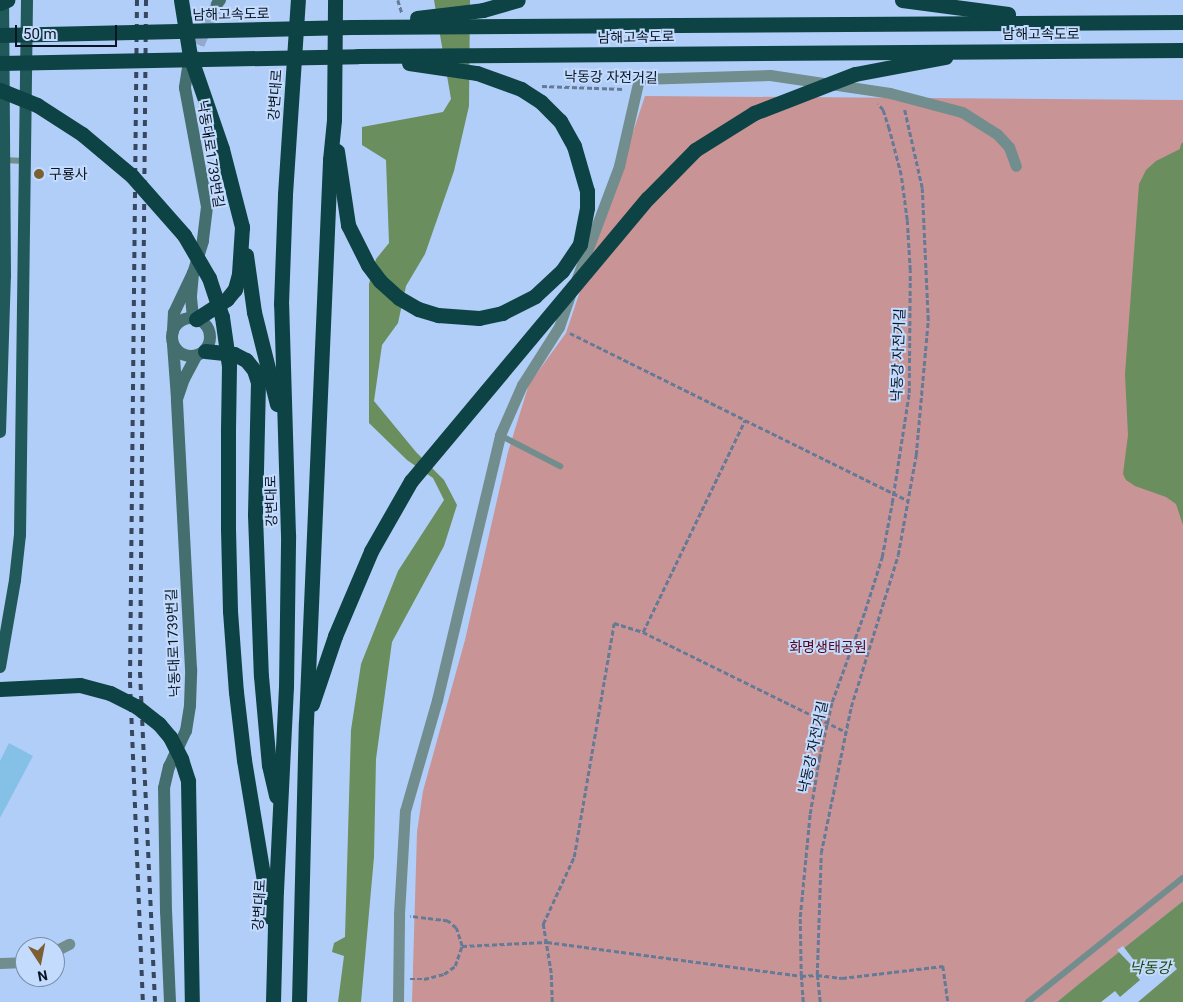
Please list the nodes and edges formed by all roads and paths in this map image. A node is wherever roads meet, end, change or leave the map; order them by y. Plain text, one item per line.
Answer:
1 (5, 0) edge
2 (27, 0) edge
3 (181, 0) edge
4 (298, 0) edge
5 (518, 0) edge
6 (902, 0) edge
7 (0, 3) edge
8 (335, 4) edge
9 (1079, 22) junction
10 (1183, 22) edge
11 (352, 27) junction
12 (0, 35) edge
13 (982, 50) junction
14 (1183, 50) edge
15 (358, 56) junction
16 (0, 63) edge
17 (188, 68) tunnel mouth
18 (540, 86) dead end
19 (638, 88) junction
20 (0, 90) edge
21 (902, 96) junction
22 (872, 102) dead end
23 (334, 120) junction
24 (2, 160) edge
25 (24, 161) junction
26 (1016, 166) dead end
27 (242, 227) junction
28 (192, 272) junction
29 (194, 319) junction
30 (559, 327) junction
31 (173, 338) junction
32 (200, 353) junction
33 (177, 399) junction
34 (745, 420) junction
35 (0, 432) edge
36 (500, 435) junction
37 (286, 446) junction
38 (560, 466) dead end
39 (894, 493) junction
40 (908, 500) junction
41 (643, 632) junction
42 (0, 667) edge
43 (0, 690) edge
44 (306, 722) junction
45 (827, 723) junction
46 (846, 732) junction
47 (280, 815) junction
48 (1183, 878) edge
49 (399, 914) junction
50 (274, 935) junction
51 (547, 942) junction
52 (69, 944) dead end
53 (65, 946) edge
54 (462, 946) junction
55 (15, 962) edge
56 (0, 963) edge
57 (817, 975) junction
58 (801, 976) junction
59 (398, 979) junction
60 (170, 1002) edge
61 (192, 1002) edge
62 (273, 1002) edge
63 (299, 1002) edge
64 (398, 1002) edge
65 (552, 1002) edge
66 (803, 1002) edge
67 (820, 1002) edge
68 (948, 1002) edge
69 (1028, 1002) edge

1 - 7 highway, bridge
1 - 24 main road
2 - 25 main road
3 - 27 highway
4 - 37 highway, 강변대로
5 - 11 highway, bridge
6 - 9 highway, bridge
8 - 23 highway
9 - 10 highway, 남해고속도로, bridge
9 - 11 highway, 남해고속도로, bridge
11 - 12 highway, 남해고속도로, bridge
13 - 14 highway, 남해고속도로, bridge
13 - 15 highway, 남해고속도로, bridge
13 - 44 highway, bridge
15 - 16 highway, 남해고속도로, bridge
15 - 23 highway, bridge
17 - 28 street, 낙동대로1739번길
18 - 19 path, 낙동강 자전거길
19 - 21 street
19 - 30 street
20 - 50 highway, bridge
21 - 26 street
21 - 40 path
22 - 39 path, 낙동강 자전거길
23 - 44 highway
24 - 25 lane
24 - 35 main road
25 - 42 main road
27 - 29 highway
27 - 37 highway
28 - 29 street
28 - 31 street, 낙동대로1739번길
29 - 31 street
29 - 32 street
30 - 34 path
30 - 36 street
31 - 32 street
31 - 33 street, 낙동대로1739번길
32 - 33 street
32 - 47 highway
33 - 60 street, 낙동대로1739번길
34 - 39 path
34 - 41 path
36 - 38 lane
36 - 49 street
37 - 47 highway, 강변대로
39 - 40 path
39 - 45 path, 낙동강 자전거길
40 - 46 path
41 - 45 path
41 - 51 path
43 - 61 highway, bridge
44 - 63 highway
45 - 46 path
45 - 58 path, 낙동강 자전거길
46 - 57 path
47 - 50 highway, 강변대로
48 - 69 lane
49 - 54 path
49 - 59 street
50 - 62 highway, 강변대로
51 - 54 path
51 - 58 path
51 - 65 path
52 - 53 street
54 - 59 path
55 - 56 street
57 - 58 path
57 - 67 path
57 - 68 path
58 - 66 path, 낙동강 자전거길
59 - 64 street

